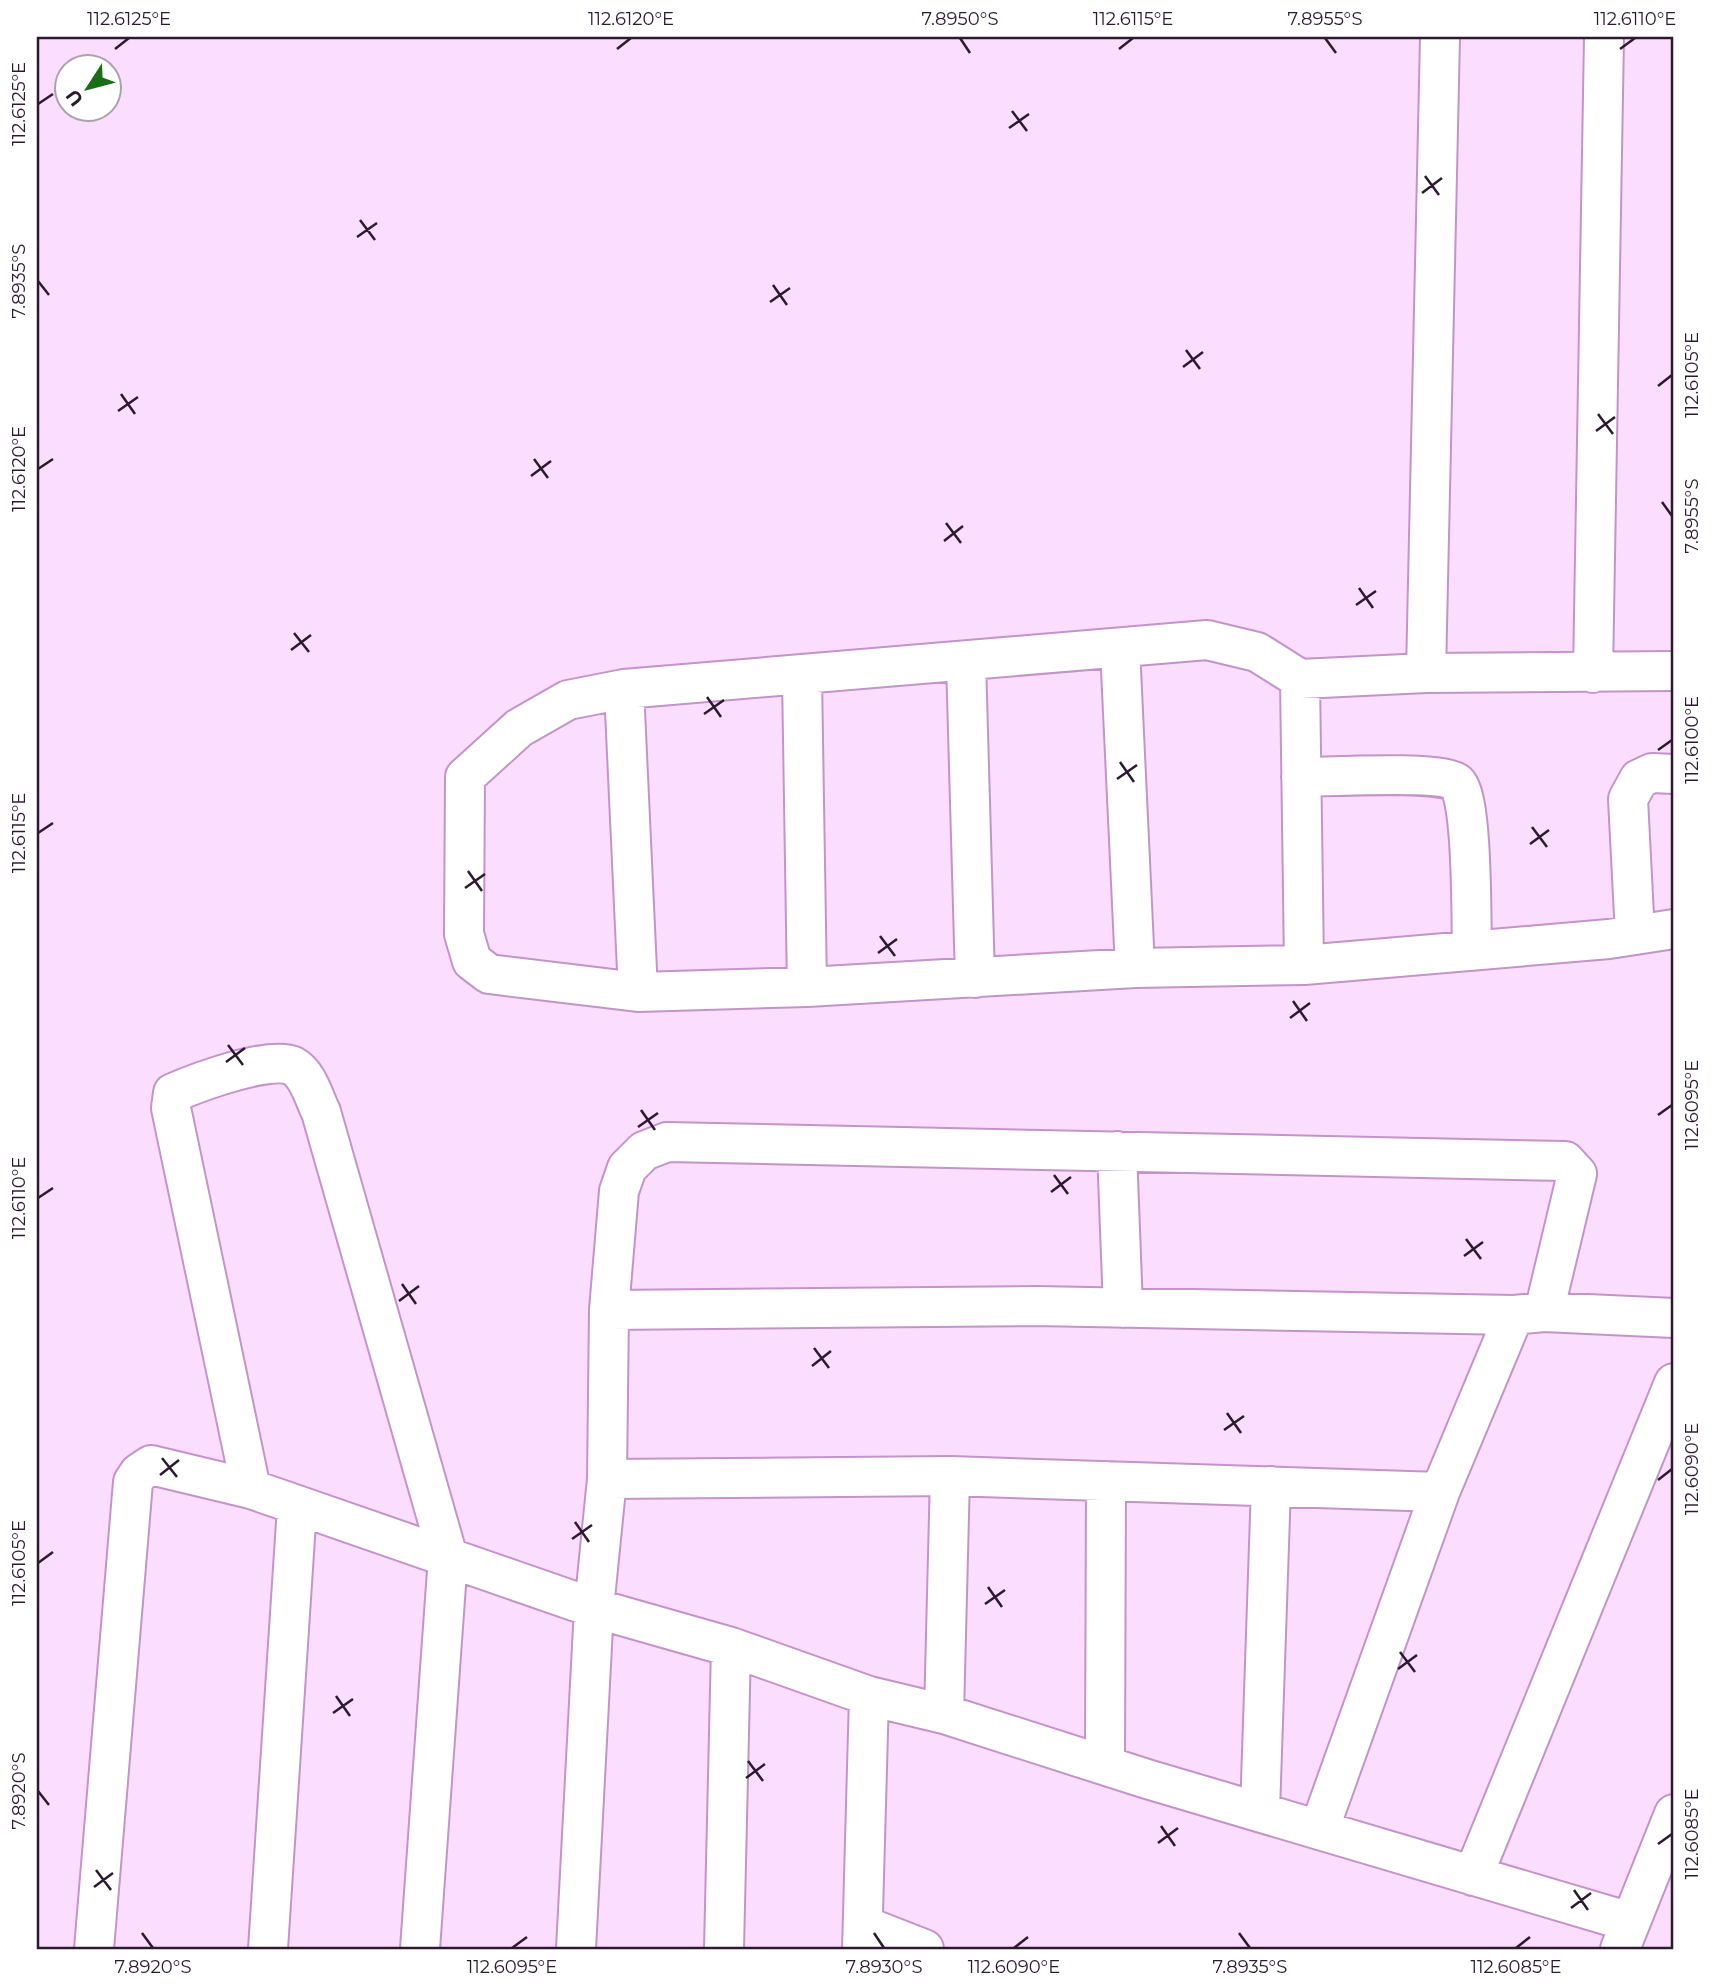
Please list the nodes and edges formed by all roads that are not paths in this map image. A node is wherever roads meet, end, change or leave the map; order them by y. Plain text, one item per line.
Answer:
1 (1440, 37) edge
2 (1604, 37) edge
3 (1121, 648) junction
4 (967, 661) junction
5 (1674, 671) edge
6 (1426, 673) junction
7 (1593, 673) junction
8 (802, 676) junction
9 (1300, 678) junction
10 (624, 689) junction
11 (1674, 774) edge
12 (1301, 777) junction
13 (1674, 929) edge
14 (1635, 934) junction
15 (1472, 948) junction
16 (1304, 965) junction
17 (1135, 968) junction
18 (975, 978) junction
19 (807, 987) junction
20 (638, 992) junction
21 (1117, 1152) junction
22 (1123, 1308) junction
23 (609, 1310) junction
24 (1529, 1313) junction
25 (1674, 1318) edge
26 (1674, 1383) edge
27 (950, 1476) junction
28 (607, 1479) junction
29 (1106, 1481) junction
30 (1272, 1486) junction
31 (251, 1489) junction
32 (1440, 1492) junction
33 (297, 1507) junction
34 (448, 1557) junction
35 (594, 1608) junction
36 (731, 1647) junction
37 (869, 1696) junction
38 (944, 1714) junction
39 (1105, 1763) junction
40 (1260, 1811) junction
41 (1674, 1814) edge
42 (1319, 1830) junction
43 (1473, 1876) junction
44 (1625, 1936) edge
45 (864, 1938) edge
46 (94, 1949) edge
47 (268, 1949) edge
48 (419, 1949) edge
49 (576, 1949) edge
50 (724, 1949) edge
51 (924, 1949) edge

1 - 6 street
2 - 7 street
3 - 4 street
3 - 9 street
3 - 17 street
4 - 8 street
4 - 18 street
5 - 7 street
6 - 7 street
6 - 9 street
8 - 10 street
8 - 19 street
9 - 12 street
10 - 20 street
10 - 20 street
11 - 14 street
12 - 15 street
12 - 16 street
13 - 14 street
14 - 15 street
15 - 16 street
16 - 17 street
17 - 18 street
18 - 19 street
19 - 20 street
21 - 22 street
21 - 23 street
21 - 24 street
22 - 23 street
22 - 24 street
23 - 28 street
24 - 25 street
24 - 32 street
26 - 43 street
27 - 28 street
27 - 29 street
27 - 38 street
28 - 35 street
29 - 30 street
29 - 39 street
30 - 32 street
30 - 40 street
31 - 33 street
31 - 34 street
31 - 46 street
32 - 42 street
33 - 34 street
33 - 47 street
34 - 35 street
34 - 48 street
35 - 36 street
35 - 49 street
36 - 37 street
36 - 50 street
37 - 38 street
37 - 45 street
38 - 39 street
39 - 40 street
40 - 42 street
41 - 44 street
42 - 43 street
43 - 44 street
45 - 51 street

